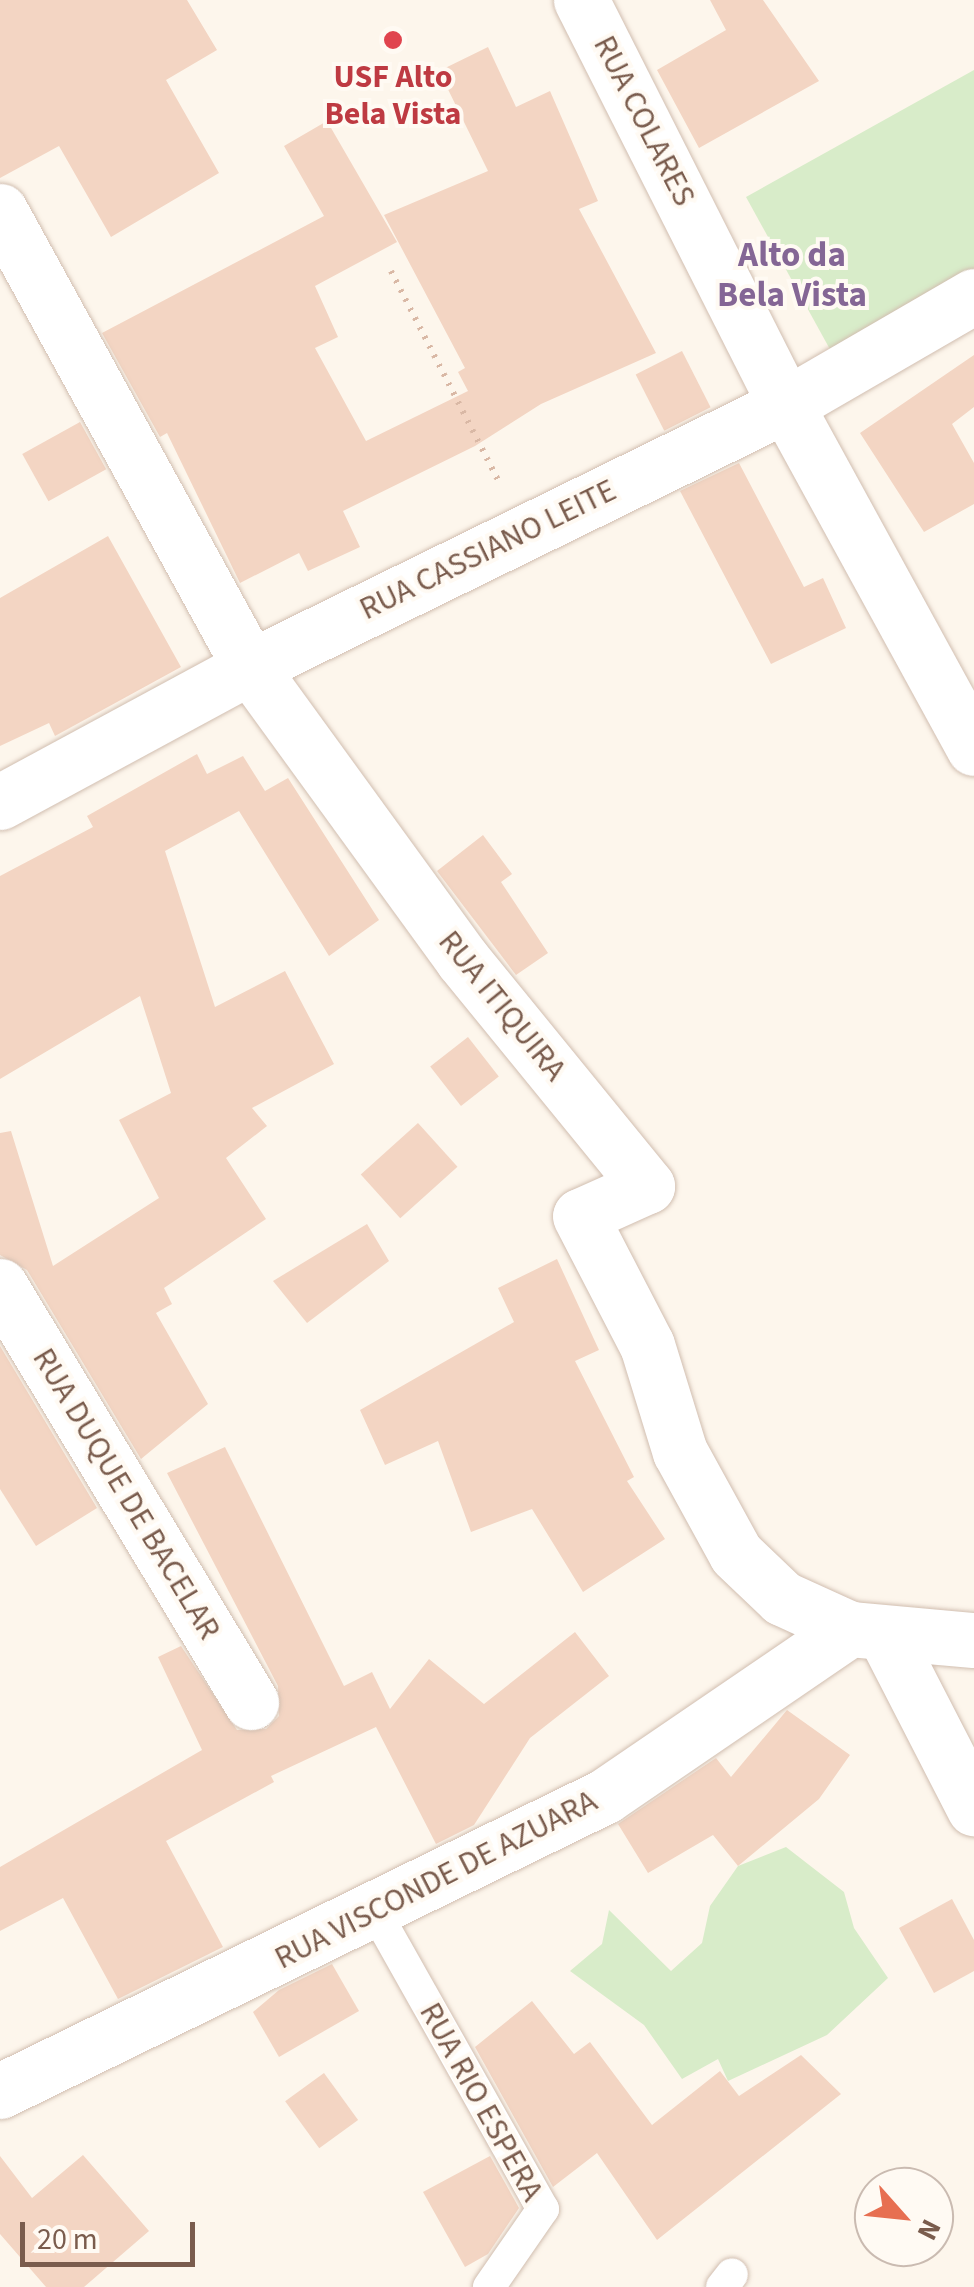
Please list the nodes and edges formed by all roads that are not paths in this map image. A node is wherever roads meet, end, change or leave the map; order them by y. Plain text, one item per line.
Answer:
1 (581, 0) edge
2 (0, 211) edge
3 (974, 296) edge
4 (786, 405) junction
5 (250, 667) junction
6 (974, 748) edge
7 (0, 802) edge
8 (0, 1286) edge
9 (867, 1632) junction
10 (974, 1640) edge
11 (251, 1702) dead end
12 (974, 1808) edge
13 (376, 1913) junction
14 (0, 2091) edge
15 (490, 2287) edge

1 - 4 street, RUA COLARES
2 - 5 street, RUA ITIQUIRA
3 - 4 street, RUA CASSIANO LEITE
4 - 5 street, RUA CASSIANO LEITE
4 - 6 street, RUA COLARES
5 - 7 street, RUA CASSIANO LEITE
5 - 9 street, RUA ITIQUIRA
8 - 11 street, RUA DUQUE DE BACELAR
9 - 10 street, RUA ITIQUIRA
9 - 12 street
9 - 13 street, RUA VISCONDE DE AZUARA
13 - 14 street, RUA VISCONDE DE AZUARA
13 - 15 lane, RUA RIO ESPERA

